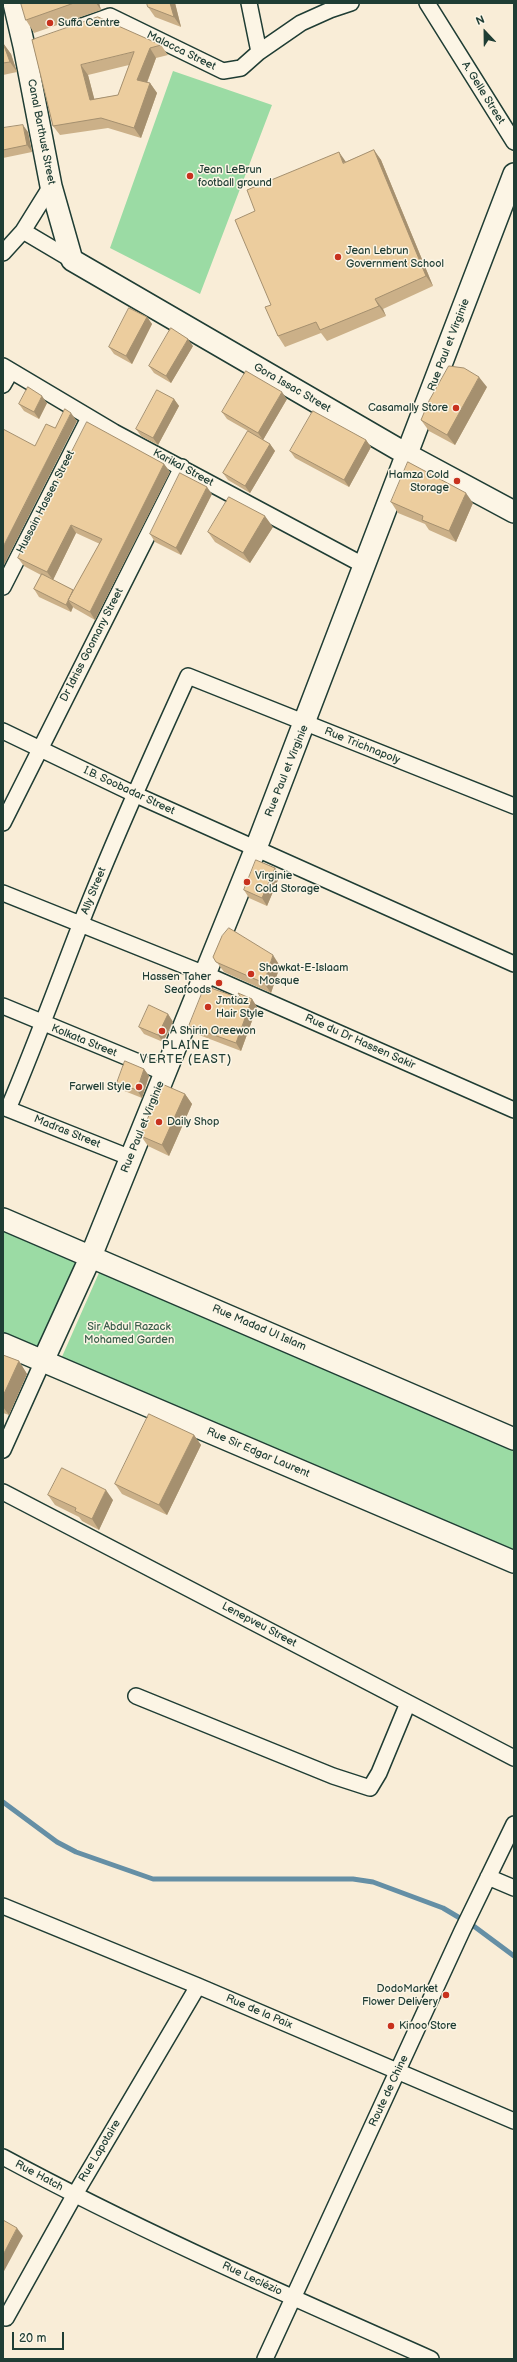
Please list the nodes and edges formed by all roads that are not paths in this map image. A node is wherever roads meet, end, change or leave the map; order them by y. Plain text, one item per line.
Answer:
1 (14, 3) edge
2 (249, 3) edge
3 (351, 3) edge
4 (427, 3) edge
5 (108, 10) edge
6 (67, 31) edge
7 (259, 52) junction
8 (514, 142) edge
9 (514, 174) edge
10 (51, 186) junction
11 (23, 231) junction
12 (3, 254) edge
13 (72, 260) junction
14 (7, 369) edge
15 (3, 385) edge
16 (89, 418) junction
17 (408, 455) junction
18 (182, 467) junction
19 (514, 512) edge
20 (366, 566) junction
21 (3, 587) edge
22 (188, 676) joint
23 (305, 724) junction
24 (3, 731) edge
25 (40, 749) junction
26 (134, 794) junction
27 (514, 806) edge
28 (3, 823) edge
29 (256, 848) junction
30 (3, 893) edge
31 (81, 923) junction
32 (514, 964) edge
33 (205, 974) junction
34 (3, 1006) edge
35 (44, 1024) junction
36 (165, 1074) junction
37 (6, 1108) edge
38 (514, 1110) edge
39 (131, 1158) junction
40 (3, 1219) edge
41 (91, 1256) junction
42 (3, 1344) edge
43 (43, 1361) junction
44 (514, 1439) edge
45 (3, 1450) edge
46 (3, 1492) edge
47 (514, 1562) edge
48 (136, 1696) dead end
49 (408, 1703) junction
50 (514, 1758) edge
51 (514, 1824) edge
52 (488, 1878) junction
53 (514, 1888) edge
54 (3, 1906) edge
55 (198, 1986) junction
56 (398, 2072) junction
57 (514, 2121) edge
58 (3, 2157) edge
59 (74, 2196) junction
60 (293, 2298) junction
61 (5, 2317) edge
62 (265, 2359) edge
63 (431, 2359) edge

1 - 10 street, Canal Barthust Street
2 - 7 street
3 - 7 street, Malacca Street
4 - 8 street, A. Gelle Street
5 - 6 street, Malacca Street
5 - 7 street, Malacca Street
9 - 17 street, Rue Paul et Virginie
10 - 11 street
10 - 13 street, Canal Barthust Street
11 - 12 street
11 - 13 street
13 - 17 street, Gora Issac Street
14 - 15 street
14 - 16 street, Karikal Street
16 - 18 street, Karikal Street
16 - 21 street, Hussain Hassen Street
17 - 19 street, Gora Issac Street
17 - 20 street, Rue Paul et Virginie
18 - 20 street, Karikal Street
18 - 25 street, Dr Idriss Goomany Street
20 - 23 street, Rue Paul et Virginie
22 - 23 street, Rue Trichnapoly
22 - 26 street, Ally Street
23 - 27 street, Rue Trichnapoly
23 - 29 street, Rue Paul et Virginie
24 - 25 street, I.B. Soobadar Street
25 - 26 street, I.B. Soobadar Street
25 - 28 street, Dr Idriss Goomany Street
26 - 29 street, I.B. Soobadar Street
26 - 31 street, Ally Street
29 - 32 street, I.B. Soobadar Street
29 - 33 street, Rue Paul et Virginie
30 - 31 street, Rue du Dr Hassen Sakir
31 - 33 street, Rue du Dr Hassen Sakir
31 - 35 street, Ally Street
33 - 36 street, Rue Paul et Virginie
33 - 38 street, Rue du Dr Hassen Sakir
34 - 35 street, Kolkata Street
35 - 36 street, Kolkata Street
35 - 37 street, Ally Street
36 - 39 street, Rue Paul et Virginie
37 - 39 street, Madras Street
39 - 41 street, Rue Paul et Virginie
40 - 41 street, Rue Madad Ul Islam
41 - 43 street, Rue Paul et Virginie
41 - 44 street, Rue Madad Ul Islam
42 - 43 street, Rue Sir Edgar Laurent
43 - 45 street
43 - 47 street, Rue Sir Edgar Laurent
46 - 49 street, Lenepveu Street
48 - 49 street
49 - 50 street, Lenepveu Street
51 - 52 street, Route de Chine
52 - 53 street
52 - 56 street, Route de Chine
54 - 55 street, Rue de la Paix
55 - 56 street, Rue de la Paix
55 - 59 street, Rue Lapotaire
56 - 57 street, Rue de la Paix
56 - 60 street, Route de Chine
58 - 59 street, Rue Hatch
59 - 60 street, Rue Leclézio
59 - 61 street, Rue Lapotaire
60 - 62 street, Route de Chine
60 - 63 street, Rue Leclézio

